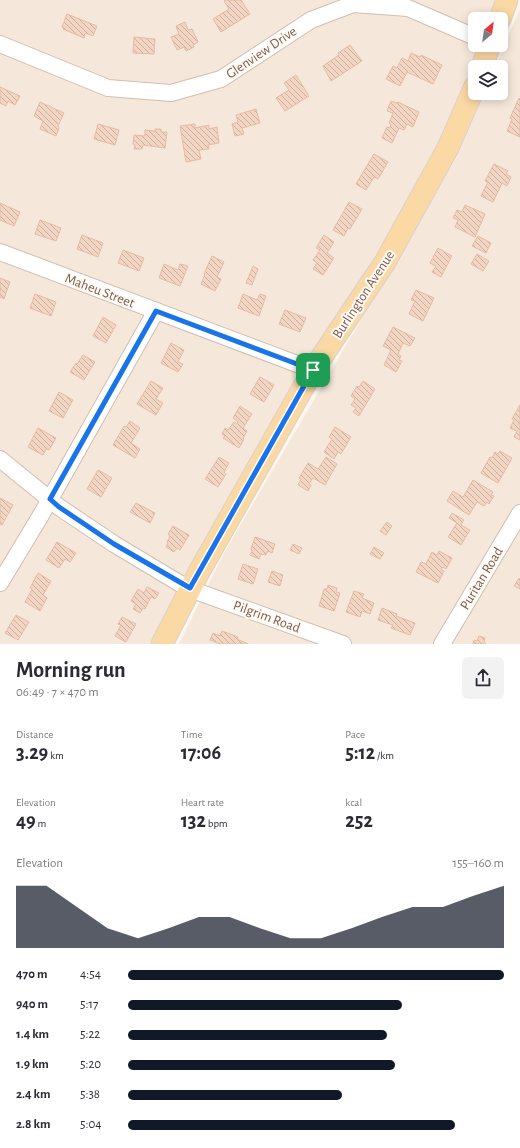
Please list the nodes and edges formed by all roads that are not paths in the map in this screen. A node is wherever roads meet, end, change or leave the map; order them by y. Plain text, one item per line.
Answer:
1 (507, 0) edge
2 (503, 12) edge
3 (468, 34) edge
4 (0, 44) edge
5 (469, 100) edge
6 (0, 252) edge
7 (156, 311) junction
8 (313, 370) junction
9 (0, 459) edge
10 (50, 499) junction
11 (520, 513) edge
12 (0, 583) edge
13 (190, 588) junction
14 (162, 644) edge
15 (344, 644) edge
16 (442, 644) edge

1 - 2 main road
3 - 4 street, Glenview Drive
5 - 8 main road, Burlington Avenue
6 - 7 street, Maheu Street
7 - 8 street, Maheu Street
7 - 10 street
8 - 13 main road, Burlington Avenue
9 - 10 street, Pilgrim Road
10 - 12 street
10 - 13 street, Pilgrim Road
11 - 16 street, Puritan Road
13 - 14 main road, Burlington Avenue
13 - 15 street, Pilgrim Road

